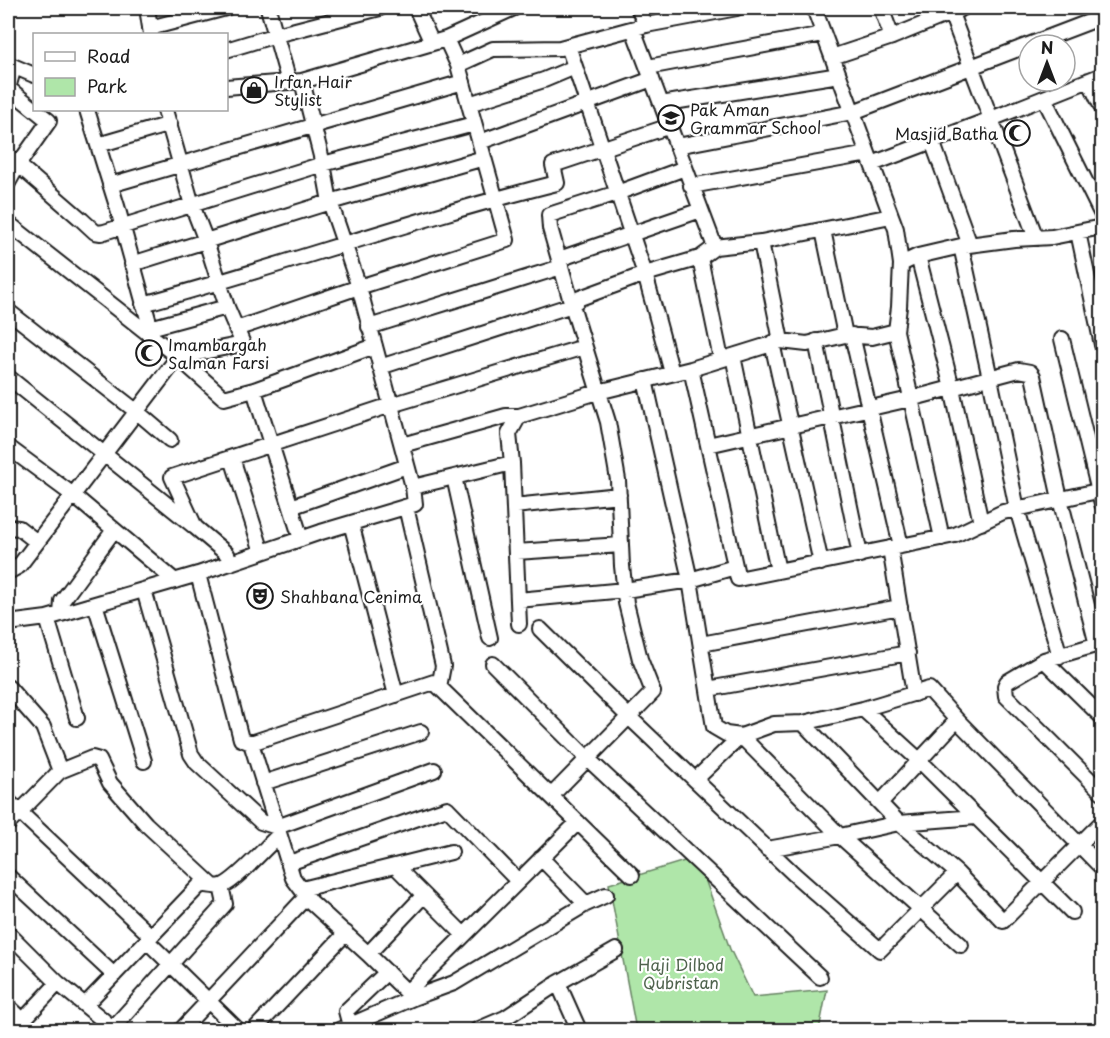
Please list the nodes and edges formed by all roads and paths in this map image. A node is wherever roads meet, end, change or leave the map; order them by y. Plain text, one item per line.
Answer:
1 (147, 8) edge
2 (226, 8) edge
3 (268, 8) edge
4 (380, 8) edge
5 (416, 8) edge
6 (514, 8) edge
7 (638, 8) edge
8 (736, 8) edge
9 (814, 8) edge
10 (881, 8) edge
11 (955, 9) edge
12 (1102, 17) edge
13 (640, 27) junction
14 (151, 31) edge
15 (824, 34) junction
16 (276, 35) junction
17 (892, 37) junction
18 (446, 39) junction
19 (432, 43) junction
20 (568, 46) junction
21 (228, 49) edge
22 (832, 57) junction
23 (11, 65) edge
24 (458, 65) junction
25 (971, 66) junction
26 (575, 67) junction
27 (650, 73) junction
28 (33, 75) edge
29 (839, 75) junction
30 (1102, 75) edge
31 (1089, 80) junction
32 (296, 82) junction
33 (463, 82) junction
34 (228, 87) edge
35 (1044, 98) junction
36 (587, 101) junction
37 (469, 104) junction
38 (661, 104) junction
39 (33, 108) edge
40 (1102, 108) edge
41 (37, 111) edge
42 (87, 111) edge
43 (165, 111) edge
44 (853, 112) junction
45 (991, 119) junction
46 (170, 124) junction
47 (474, 124) junction
48 (313, 125) junction
49 (670, 126) junction
50 (932, 141) junction
51 (480, 142) junction
52 (98, 145) junction
53 (677, 146) junction
54 (603, 149) junction
55 (484, 158) junction
56 (870, 159) junction
57 (13, 160) edge
58 (182, 164) junction
59 (323, 164) junction
60 (685, 168) junction
61 (8, 183) edge
62 (110, 185) junction
63 (692, 186) junction
64 (617, 193) junction
65 (495, 198) junction
66 (330, 202) junction
67 (192, 205) junction
68 (701, 210) junction
69 (1102, 215) edge
70 (891, 216) junction
71 (8, 223) edge
72 (122, 227) junction
73 (1102, 227) edge
74 (823, 230) junction
75 (1078, 232) junction
76 (632, 234) junction
77 (1036, 238) junction
78 (206, 241) junction
79 (761, 242) junction
80 (345, 244) junction
81 (965, 245) junction
82 (715, 247) junction
83 (918, 256) junction
84 (700, 258) junction
85 (560, 263) junction
86 (132, 264) junction
87 (901, 264) junction
88 (645, 274) junction
89 (218, 283) junction
90 (358, 287) junction
91 (143, 304) junction
92 (572, 305) junction
93 (226, 307) junction
94 (1099, 308) edge
95 (8, 311) edge
96 (369, 327) junction
97 (236, 329) junction
98 (896, 331) junction
99 (151, 332) junction
100 (848, 335) junction
101 (1062, 339) dead end
102 (816, 341) junction
103 (776, 342) junction
104 (1102, 345) edge
105 (375, 346) junction
106 (584, 347) junction
107 (178, 357) junction
108 (727, 357) junction
109 (380, 367) junction
110 (691, 369) junction
111 (672, 374) junction
112 (8, 377) edge
113 (990, 378) junction
114 (645, 380) junction
115 (952, 388) junction
116 (254, 390) junction
117 (598, 392) junction
118 (910, 399) junction
119 (391, 405) junction
120 (869, 407) junction
121 (136, 411) junction
122 (519, 416) junction
123 (831, 416) junction
124 (791, 427) junction
125 (750, 435) junction
126 (170, 440) dead end
127 (708, 444) junction
128 (271, 445) junction
129 (402, 445) junction
130 (8, 446) edge
131 (104, 453) junction
132 (232, 458) junction
133 (512, 463) junction
134 (407, 466) junction
135 (454, 477) junction
136 (413, 487) junction
137 (73, 495) junction
138 (619, 495) junction
139 (1101, 495) edge
140 (1060, 499) junction
141 (513, 506) junction
142 (291, 507) junction
143 (406, 507) junction
144 (1017, 508) junction
145 (351, 523) junction
146 (981, 523) junction
147 (8, 527) edge
148 (195, 527) junction
149 (114, 530) junction
150 (942, 538) junction
151 (301, 539) junction
152 (37, 542) junction
153 (621, 545) junction
154 (896, 547) junction
155 (262, 552) junction
156 (516, 552) junction
157 (860, 555) junction
158 (231, 563) junction
159 (821, 563) junction
160 (735, 567) junction
161 (778, 571) junction
162 (8, 572) edge
163 (198, 574) junction
164 (690, 580) junction
165 (175, 581) junction
166 (144, 590) junction
167 (625, 590) junction
168 (518, 600) junction
169 (95, 604) junction
170 (900, 607) junction
171 (60, 614) junction
172 (46, 618) junction
173 (8, 623) edge
174 (519, 624) dead end
175 (540, 629) dead end
176 (490, 638) dead end
177 (701, 644) junction
178 (1100, 644) edge
179 (908, 653) junction
180 (1060, 656) junction
181 (1044, 660) junction
182 (493, 664) dead end
183 (8, 687) edge
184 (439, 687) junction
185 (708, 689) junction
186 (914, 693) junction
187 (396, 695) junction
188 (863, 710) junction
189 (629, 717) junction
190 (1102, 717) edge
191 (77, 718) dead end
192 (957, 720) junction
193 (802, 723) junction
194 (421, 732) dead end
195 (741, 736) junction
196 (251, 743) junction
197 (588, 759) junction
198 (144, 761) dead end
199 (920, 761) junction
200 (434, 770) dead end
201 (60, 771) junction
202 (695, 780) junction
203 (263, 783) junction
204 (1102, 792) edge
205 (551, 796) junction
206 (8, 801) edge
207 (880, 803) junction
208 (20, 812) junction
209 (976, 817) junction
210 (578, 822) junction
211 (1102, 822) edge
212 (899, 823) junction
213 (8, 824) edge
214 (278, 831) junction
215 (840, 836) junction
216 (1079, 845) junction
217 (768, 849) junction
218 (451, 852) dead end
219 (542, 858) junction
220 (289, 863) junction
221 (395, 866) junction
222 (1102, 868) edge
223 (957, 873) junction
224 (632, 874) dead end
225 (8, 876) edge
226 (518, 881) junction
227 (1042, 883) junction
228 (217, 886) junction
229 (304, 893) junction
230 (424, 895) junction
231 (606, 895) dead end
232 (586, 904) junction
233 (920, 909) junction
234 (1072, 912) dead end
235 (8, 933) edge
236 (345, 933) junction
237 (464, 935) junction
238 (149, 939) junction
239 (961, 945) dead end
240 (616, 950) dead end
241 (368, 954) junction
242 (171, 964) junction
243 (387, 972) junction
244 (114, 975) junction
245 (820, 977) dead end
246 (58, 983) junction
247 (558, 983) junction
248 (410, 995) junction
249 (208, 1001) junction
250 (85, 1005) junction
251 (8, 1006) edge
252 (508, 1024) edge
253 (23, 1027) edge
254 (344, 1028) edge
255 (114, 1029) edge
256 (181, 1030) edge
257 (238, 1030) edge
258 (254, 1030) edge
259 (477, 1030) edge
260 (579, 1030) edge

1 - 14 street
2 - 14 street
3 - 16 street
4 - 16 street
5 - 19 street
6 - 18 street
7 - 13 street
8 - 13 street
9 - 15 street
10 - 17 street
11 - 17 street
11 - 25 street
12 - 25 street
13 - 20 street
13 - 27 street
15 - 22 street
15 - 27 street
16 - 21 street
16 - 32 street
17 - 22 street
18 - 19 street
18 - 24 street
19 - 32 street
20 - 24 street
20 - 26 street
22 - 29 street
23 - 28 street
23 - 39 street
24 - 33 street
25 - 44 street
25 - 45 street
26 - 36 street
26 - 37 street
27 - 36 street
27 - 38 street
29 - 38 street
29 - 44 street
30 - 31 street
31 - 35 street
31 - 40 street
32 - 34 street
32 - 48 street
33 - 37 street
33 - 48 street
35 - 45 street
35 - 69 street
36 - 51 street
36 - 54 street
37 - 47 street
38 - 49 street
41 - 57 street
42 - 52 street
43 - 46 street
44 - 53 street
44 - 56 street
45 - 50 street
45 - 77 street
46 - 52 street
46 - 58 street
47 - 51 street
47 - 59 street
48 - 58 street
48 - 59 street
49 - 53 street
49 - 54 street
50 - 56 street
50 - 81 street
51 - 55 street
52 - 62 street
53 - 60 street
54 - 64 street
54 - 65 street
55 - 65 street
55 - 66 street
56 - 63 street
56 - 70 street
57 - 61 street
57 - 72 street
58 - 62 street
58 - 67 street
59 - 66 street
59 - 67 street
60 - 63 street
60 - 64 street
62 - 72 street
63 - 68 street
64 - 76 street
64 - 85 street
65 - 80 street
65 - 90 street
66 - 78 street
66 - 80 street
67 - 72 street
67 - 78 street
68 - 76 street
68 - 82 street
70 - 74 street
70 - 87 street
71 - 99 street
72 - 86 street
73 - 75 street
74 - 79 street
74 - 100 street
75 - 77 street
75 - 94 street
76 - 85 street
76 - 88 street
77 - 81 street
78 - 86 street
78 - 89 street
79 - 82 street
79 - 103 street
80 - 89 street
80 - 90 street
81 - 83 street
81 - 113 street
82 - 84 street
83 - 87 street
83 - 115 street
84 - 88 street
84 - 108 street
85 - 92 street
85 - 96 street
86 - 91 street
87 - 98 street
88 - 92 street
88 - 111 street
89 - 91 street
89 - 93 street
90 - 96 street
90 - 97 street
91 - 99 street
92 - 106 street
92 - 109 street
93 - 97 street
93 - 99 street
94 - 104 street
95 - 121 street
96 - 105 street
97 - 107 street
98 - 100 street
98 - 118 street
99 - 107 street
100 - 102 street
100 - 120 street
101 - 139 street
102 - 103 street
102 - 123 street
103 - 108 street
103 - 124 street
105 - 109 street
105 - 116 street
106 - 117 street
106 - 119 street
107 - 116 street
107 - 121 street
108 - 110 street
108 - 125 street
109 - 119 street
110 - 111 street
110 - 127 street
111 - 114 street
112 - 131 street
113 - 115 street
113 - 140 street
113 - 144 street
114 - 117 street
114 - 164 street
115 - 118 street
115 - 146 street
116 - 128 street
117 - 122 street
117 - 138 street
118 - 120 street
118 - 150 street
119 - 128 street
119 - 129 street
120 - 123 street
120 - 154 street
121 - 126 street
121 - 131 street
122 - 129 street
122 - 133 street
123 - 124 street
123 - 157 street
124 - 125 street
124 - 159 street
125 - 127 street
125 - 161 street
127 - 160 street
128 - 132 street
128 - 142 street
129 - 134 street
130 - 137 street
131 - 137 street
131 - 148 street
132 - 148 street
132 - 155 street
133 - 135 street
133 - 141 street
134 - 136 street
134 - 142 street
135 - 136 street
135 - 176 street
136 - 143 street
137 - 149 street
137 - 152 street
138 - 141 street
138 - 153 street
139 - 140 street
140 - 144 street
140 - 178 street
141 - 156 street
142 - 151 street
143 - 145 street
143 - 184 street
144 - 146 street
144 - 180 street
145 - 151 street
145 - 187 street
146 - 150 street
147 - 152 street
148 - 158 street
149 - 165 street
149 - 171 street
150 - 154 street
151 - 155 street
152 - 162 street
153 - 156 street
153 - 167 street
154 - 157 street
154 - 170 street
155 - 158 street
156 - 168 street
157 - 159 street
158 - 163 street
159 - 161 street
160 - 161 street
160 - 164 street
163 - 165 street
163 - 196 street
164 - 167 street
164 - 177 street
165 - 166 street
166 - 169 street
166 - 214 street
167 - 168 street
167 - 189 street
168 - 174 street
169 - 171 street
169 - 198 street
170 - 177 street
170 - 179 street
171 - 172 street
172 - 173 street
172 - 191 street
175 - 189 street
177 - 185 street
178 - 180 street
179 - 185 street
179 - 186 street
180 - 181 street
181 - 190 street
181 - 204 street
182 - 197 street
183 - 201 street
184 - 187 street
184 - 205 street
185 - 195 street
186 - 188 street
186 - 192 street
187 - 196 street
188 - 193 street
188 - 199 street
189 - 197 street
189 - 202 street
192 - 199 street
192 - 216 street
193 - 195 street
193 - 207 street
194 - 203 street
195 - 202 street
195 - 215 street
196 - 203 street
197 - 205 street
197 - 245 street
199 - 207 street
199 - 209 street
200 - 214 street
201 - 208 street
201 - 228 street
202 - 217 street
203 - 214 street
205 - 210 street
206 - 208 street
207 - 212 street
208 - 213 street
208 - 238 street
209 - 212 street
209 - 227 street
210 - 219 street
210 - 224 street
211 - 216 street
212 - 215 street
212 - 223 street
214 - 220 street
214 - 228 street
215 - 217 street
215 - 233 street
216 - 222 street
216 - 227 street
217 - 233 street
218 - 221 street
219 - 226 street
219 - 232 street
220 - 226 street
220 - 229 street
221 - 229 street
221 - 230 street
223 - 227 street
223 - 233 street
225 - 244 street
226 - 237 street
227 - 234 street
228 - 238 street
228 - 242 street
229 - 236 street
229 - 249 street
230 - 237 street
230 - 241 street
231 - 232 street
232 - 248 street
233 - 239 street
235 - 246 street
236 - 241 street
236 - 258 street
237 - 248 street
238 - 242 street
238 - 244 street
240 - 247 street
241 - 243 street
242 - 249 street
242 - 255 street
243 - 248 street
243 - 254 street
244 - 250 street
246 - 250 street
246 - 253 street
247 - 252 street
247 - 260 street
248 - 254 street
249 - 256 street
249 - 257 street
250 - 255 street
251 - 253 street
252 - 259 street

